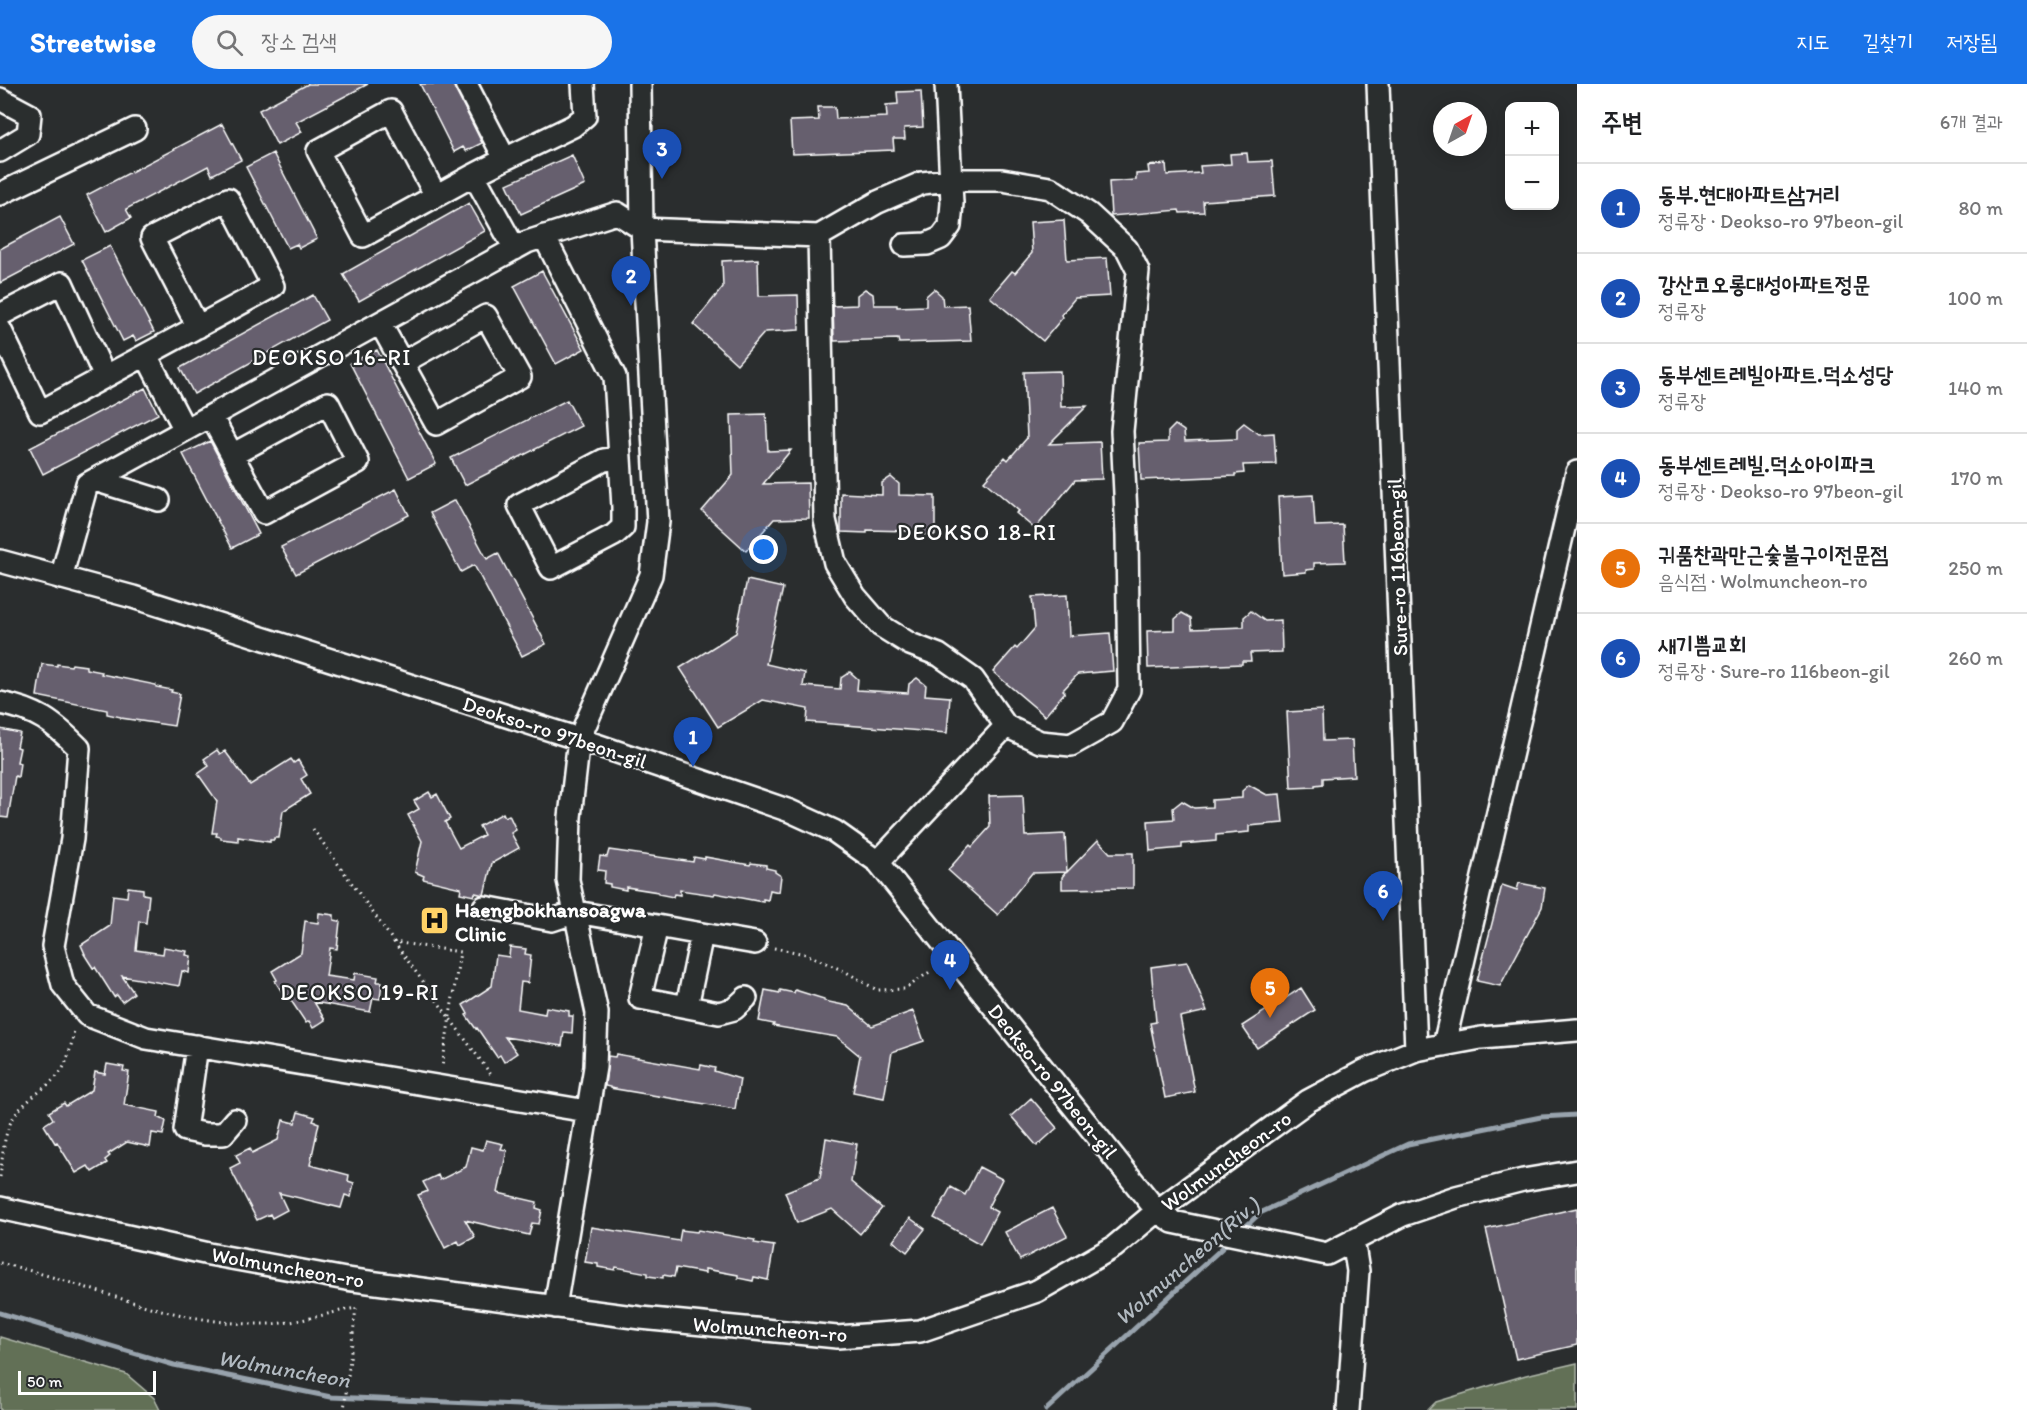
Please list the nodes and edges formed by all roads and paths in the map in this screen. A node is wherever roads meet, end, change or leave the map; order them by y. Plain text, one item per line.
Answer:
1 (466, 84) edge
2 (583, 84) edge
3 (640, 84) edge
4 (946, 84) edge
5 (1378, 84) edge
6 (0, 99) edge
7 (135, 129) dead end
8 (0, 151) edge
9 (505, 159) junction
10 (474, 175) junction
11 (950, 180) junction
12 (0, 194) edge
13 (436, 196) junction
14 (642, 229) junction
15 (544, 236) junction
16 (819, 236) junction
17 (904, 245) dead end
18 (515, 249) junction
19 (0, 315) edge
20 (380, 323) junction
21 (198, 327) junction
22 (0, 330) edge
23 (146, 355) junction
24 (402, 363) junction
25 (105, 377) junction
26 (211, 416) junction
27 (185, 430) junction
28 (232, 455) junction
29 (620, 458) junction
30 (1577, 472) edge
31 (95, 480) junction
32 (159, 500) dead end
33 (0, 561) edge
34 (61, 578) junction
35 (0, 703) edge
36 (1006, 726) junction
37 (579, 739) junction
38 (313, 829) dead end
39 (878, 862) junction
40 (484, 907) dead end
41 (576, 912) junction
42 (657, 926) junction
43 (702, 934) junction
44 (394, 942) junction
45 (755, 943) joint
46 (931, 971) dead end
47 (746, 998) dead end
48 (78, 1003) junction
49 (687, 1006) junction
50 (450, 1018) junction
51 (1577, 1030) edge
52 (1444, 1044) junction
53 (197, 1046) junction
54 (1416, 1050) junction
55 (438, 1086) junction
56 (508, 1098) junction
57 (587, 1111) junction
58 (235, 1120) dead end
59 (1577, 1171) edge
60 (0, 1177) edge
61 (0, 1208) edge
62 (1165, 1216) junction
63 (1353, 1240) junction
64 (0, 1263) edge
65 (555, 1307) junction
66 (344, 1410) edge
67 (1348, 1410) edge

1 - 9 street
2 - 9 street
3 - 14 street
4 - 11 street
5 - 54 street, Sure-ro 116beon-gil
6 - 8 street
7 - 12 street
9 - 10 street
10 - 13 street
10 - 18 street
11 - 16 street
11 - 17 street
11 - 36 street
13 - 13 street
14 - 15 street
14 - 16 street
14 - 37 street
15 - 18 street
15 - 29 street
16 - 36 street
18 - 20 street
19 - 25 street
20 - 24 street
20 - 26 street
21 - 21 street
21 - 23 street
22 - 25 street
23 - 25 street
23 - 27 street
24 - 24 street
26 - 27 street
26 - 28 street
27 - 31 street
28 - 28 street
29 - 29 street
30 - 52 street
31 - 32 street
31 - 34 street
33 - 34 street, Deokso-ro 97beon-gil
34 - 37 street, Deokso-ro 97beon-gil
35 - 48 street
36 - 39 street
37 - 39 street, Deokso-ro 97beon-gil
37 - 41 street
38 - 44 path
39 - 62 street, Deokso-ro 97beon-gil
40 - 41 street
41 - 42 street
41 - 57 street
42 - 43 street
42 - 49 street
43 - 45 street
43 - 49 street
44 - 50 path
44 - 50 path
45 - 46 path
47 - 49 street
48 - 53 street
48 - 60 path
50 - 55 path
50 - 56 path
51 - 52 street, Wolmuncheon-ro
52 - 54 street, Wolmuncheon-ro
53 - 55 street
53 - 58 street
54 - 62 street, Wolmuncheon-ro
55 - 56 street
56 - 57 street
57 - 65 street
59 - 63 street
61 - 65 street, Wolmuncheon-ro
62 - 63 street
62 - 65 street, Wolmuncheon-ro
63 - 67 street
64 - 66 path

